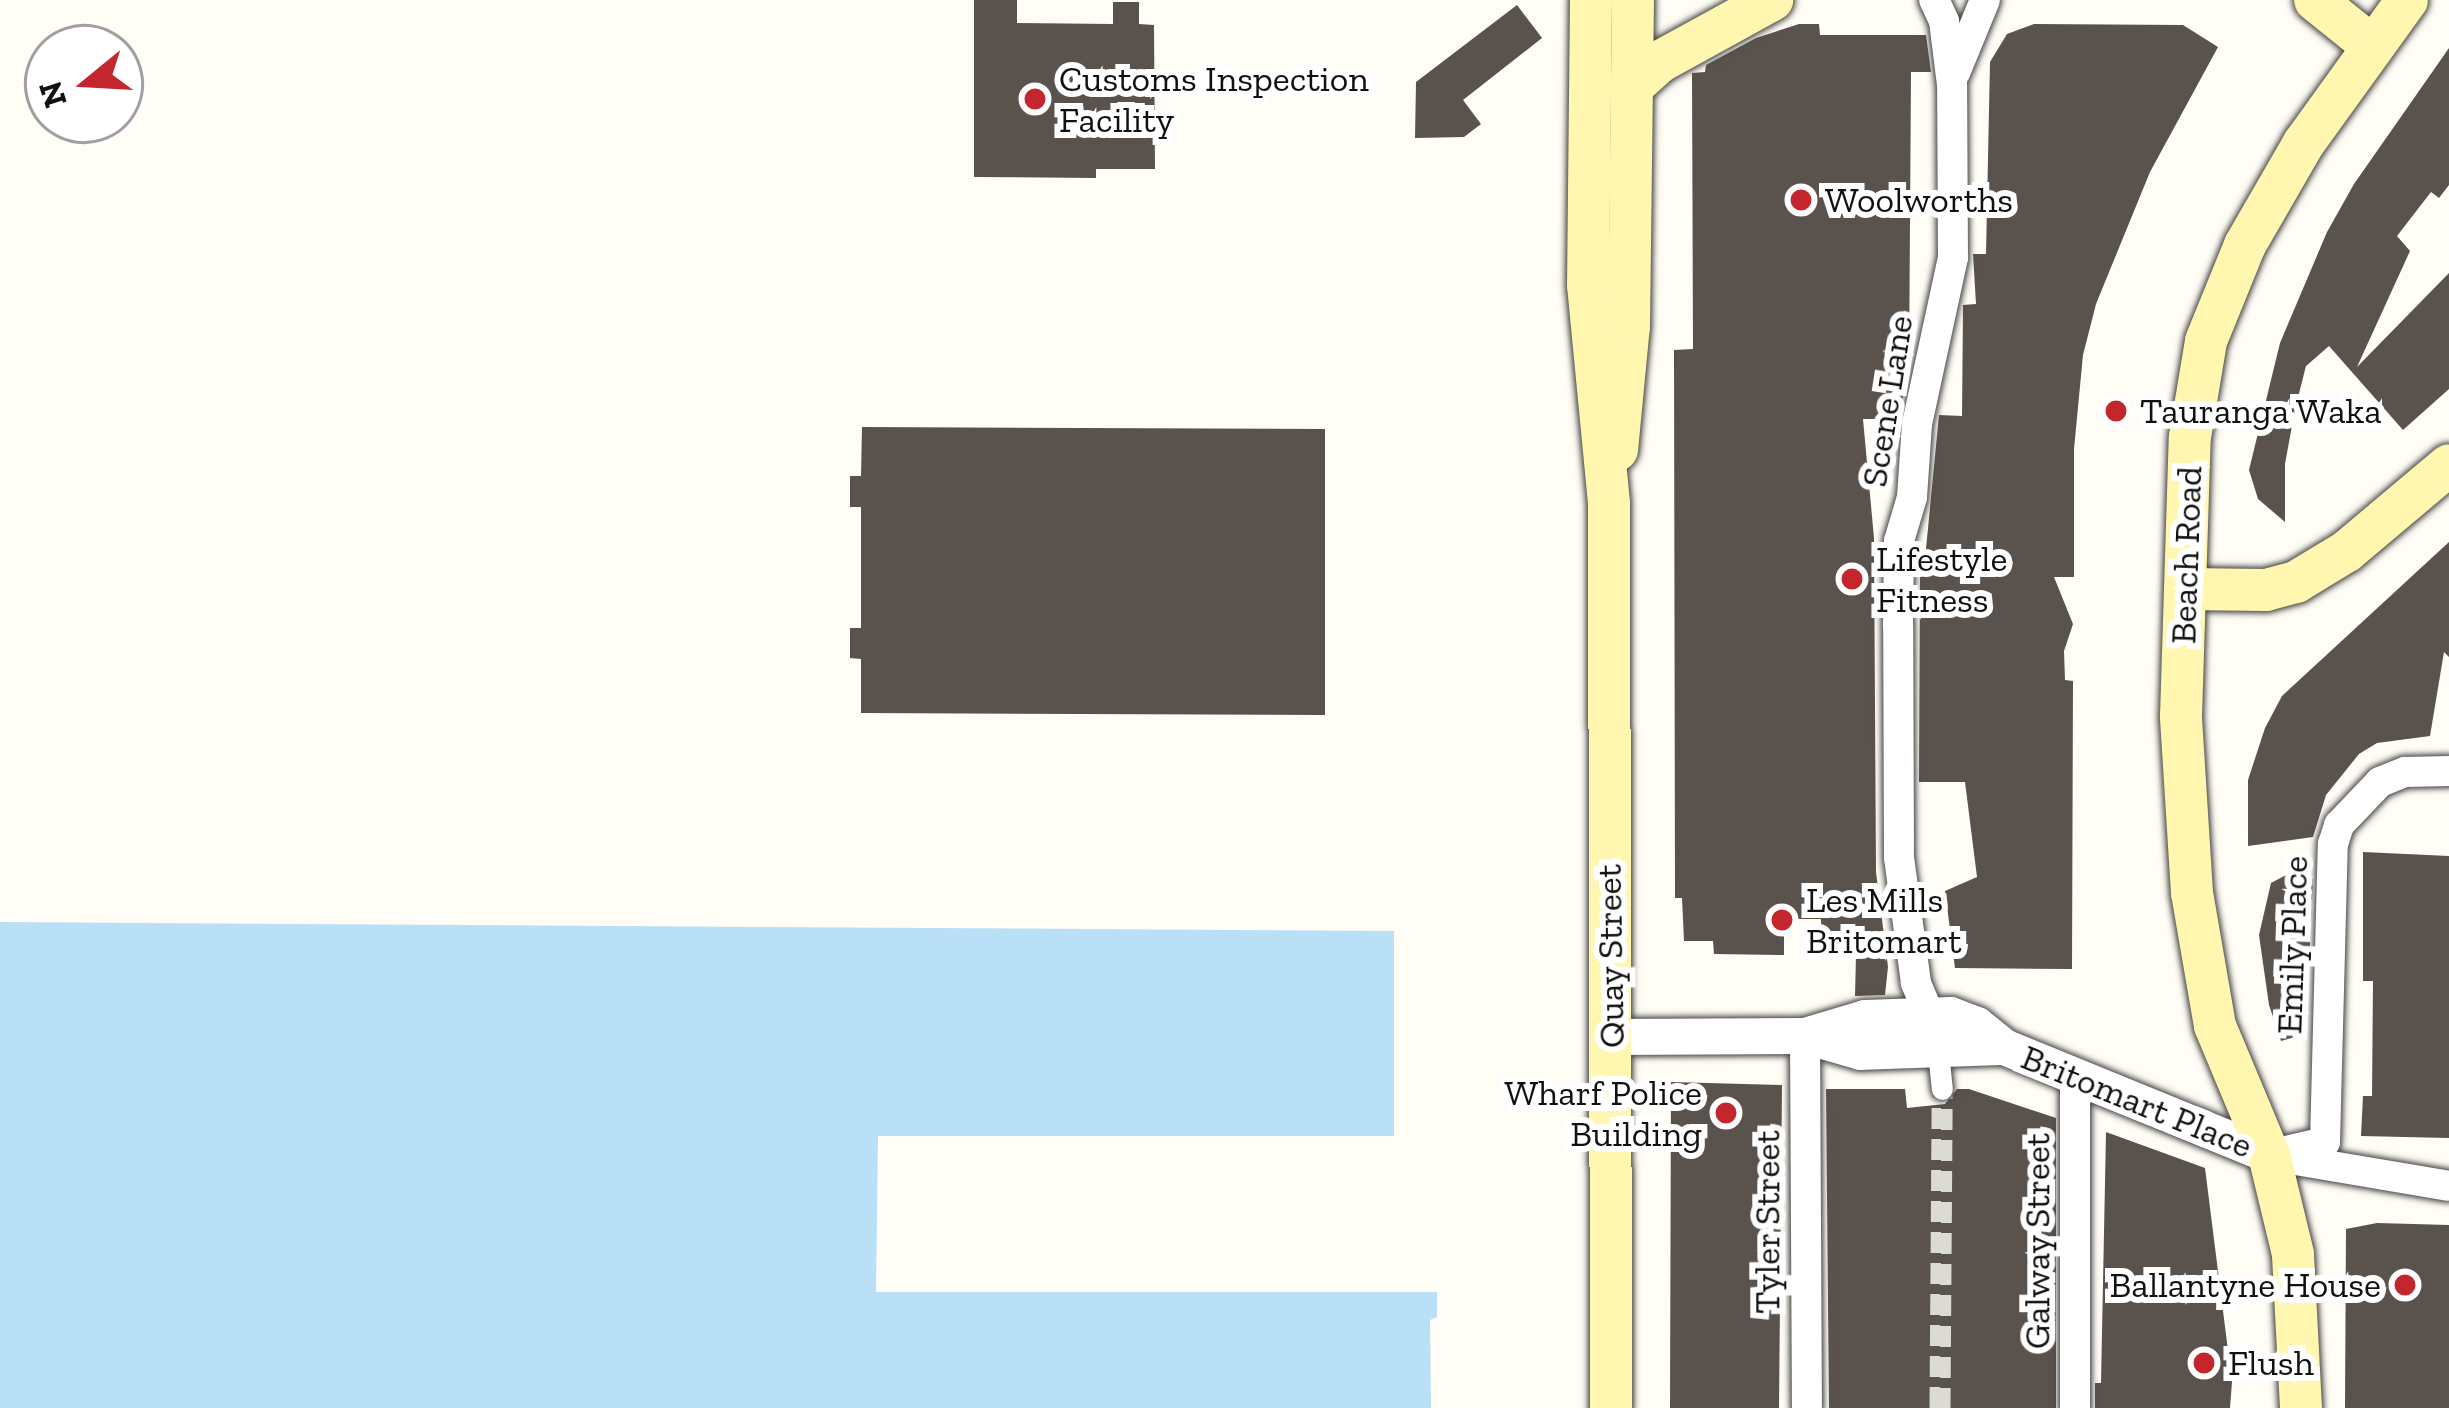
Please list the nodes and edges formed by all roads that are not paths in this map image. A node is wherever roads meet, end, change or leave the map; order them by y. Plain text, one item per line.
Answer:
1 (1591, 0) edge
2 (1633, 0) edge
3 (1772, 0) edge
4 (1934, 0) edge
5 (1984, 0) edge
6 (2315, 0) edge
7 (2407, 0) edge
8 (2371, 45) junction
9 (1634, 85) junction
10 (1952, 85) junction
11 (2449, 465) edge
12 (1609, 504) junction
13 (2185, 589) junction
14 (2449, 771) edge
15 (1929, 1014) junction
16 (1805, 1036) junction
17 (1611, 1037) junction
18 (2004, 1047) junction
19 (2075, 1075) junction
20 (2269, 1155) junction
21 (2449, 1186) edge
22 (1611, 1408) edge
23 (1807, 1408) edge
24 (2075, 1408) edge
25 (2301, 1408) edge

1 - 12 main road, Quay Street
2 - 9 main road, Quay Street
3 - 9 main road
4 - 10 street, Scene Lane
5 - 10 street, Scene Lane
6 - 8 main road
7 - 8 main road, Beach Road
8 - 13 main road, Beach Road
9 - 12 main road, Quay Street
10 - 15 street, Scene Lane
11 - 13 main road
12 - 17 main road, Quay Street
13 - 20 main road, Beach Road
14 - 20 street, Emily Place
15 - 16 street, Britomart Place
15 - 18 street, Britomart Place
16 - 17 street, Britomart Place
16 - 18 street, Britomart Place
16 - 23 street, Tyler Street
17 - 22 main road, Quay Street
18 - 19 street, Britomart Place
19 - 20 street, Britomart Place
19 - 24 street, Galway Street
20 - 21 street
20 - 25 main road, Beach Road

